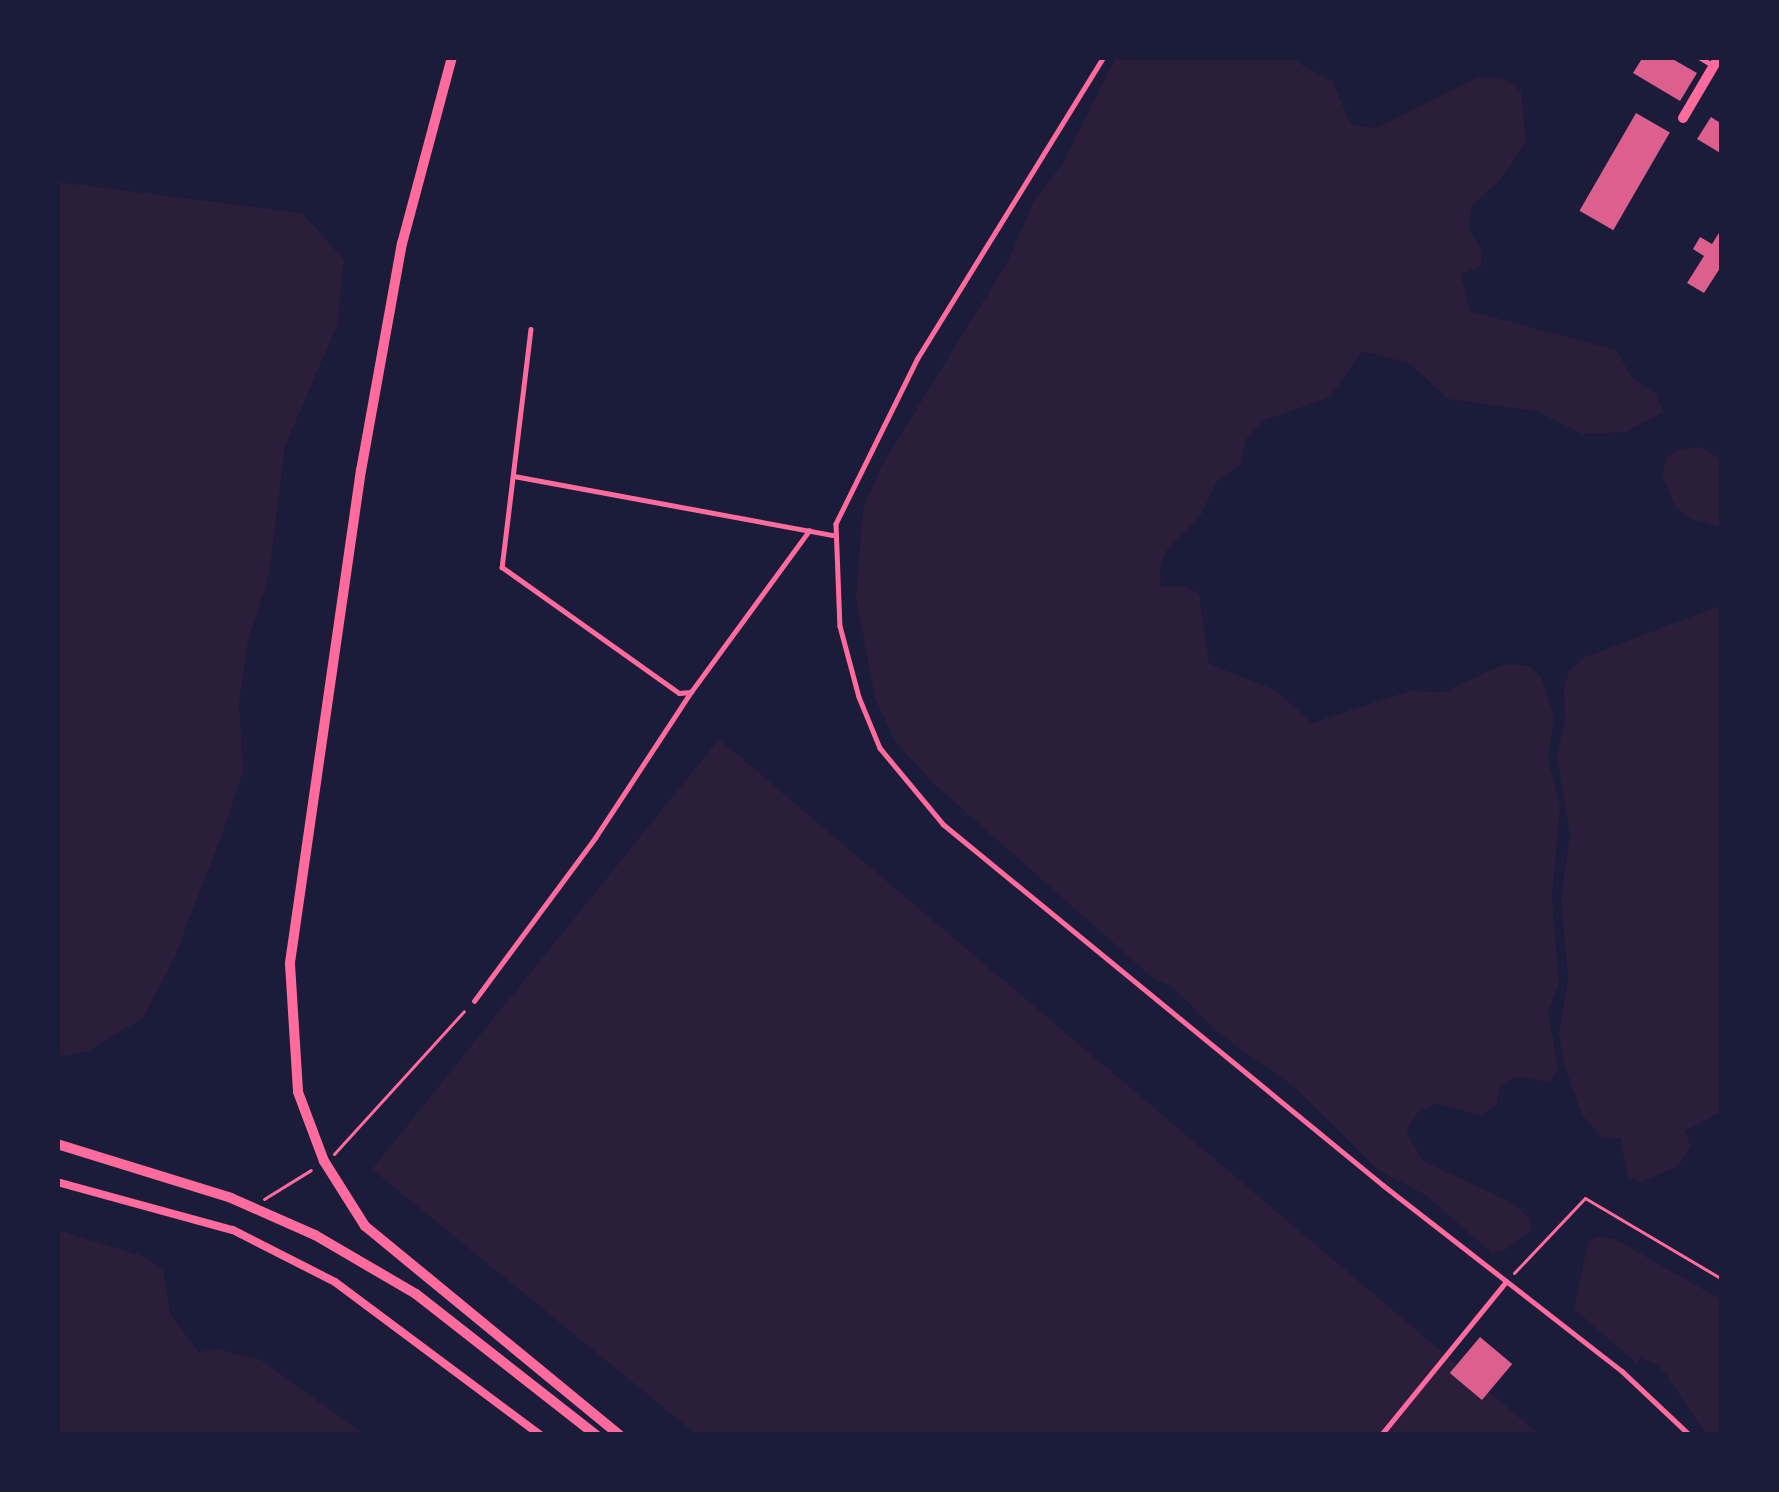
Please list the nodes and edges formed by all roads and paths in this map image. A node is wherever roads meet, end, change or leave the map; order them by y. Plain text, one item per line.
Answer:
1 (452, 57) edge
2 (1104, 57) edge
3 (1700, 57) edge
4 (1716, 62) edge
5 (1683, 118) dead end
6 (531, 328) dead end
7 (512, 475) junction
8 (809, 531) junction
9 (832, 535) junction
10 (691, 692) junction
11 (474, 1001) joint
12 (57, 1144) edge
13 (325, 1161) junction
14 (57, 1182) edge
15 (255, 1207) junction
16 (1722, 1279) edge
17 (1506, 1282) junction
18 (540, 1435) edge
19 (596, 1435) edge
20 (619, 1435) edge
21 (1381, 1435) edge
22 (1690, 1435) edge

1 - 13 street
2 - 9 lane
3 - 4 lane
4 - 5 street
6 - 7 lane
7 - 8 lane
7 - 10 lane
8 - 9 lane
8 - 10 lane
9 - 17 lane
10 - 11 lane
11 - 13 path
12 - 15 street
13 - 15 path
13 - 20 street
14 - 18 street
15 - 19 street
16 - 17 path
17 - 21 lane
17 - 22 lane

